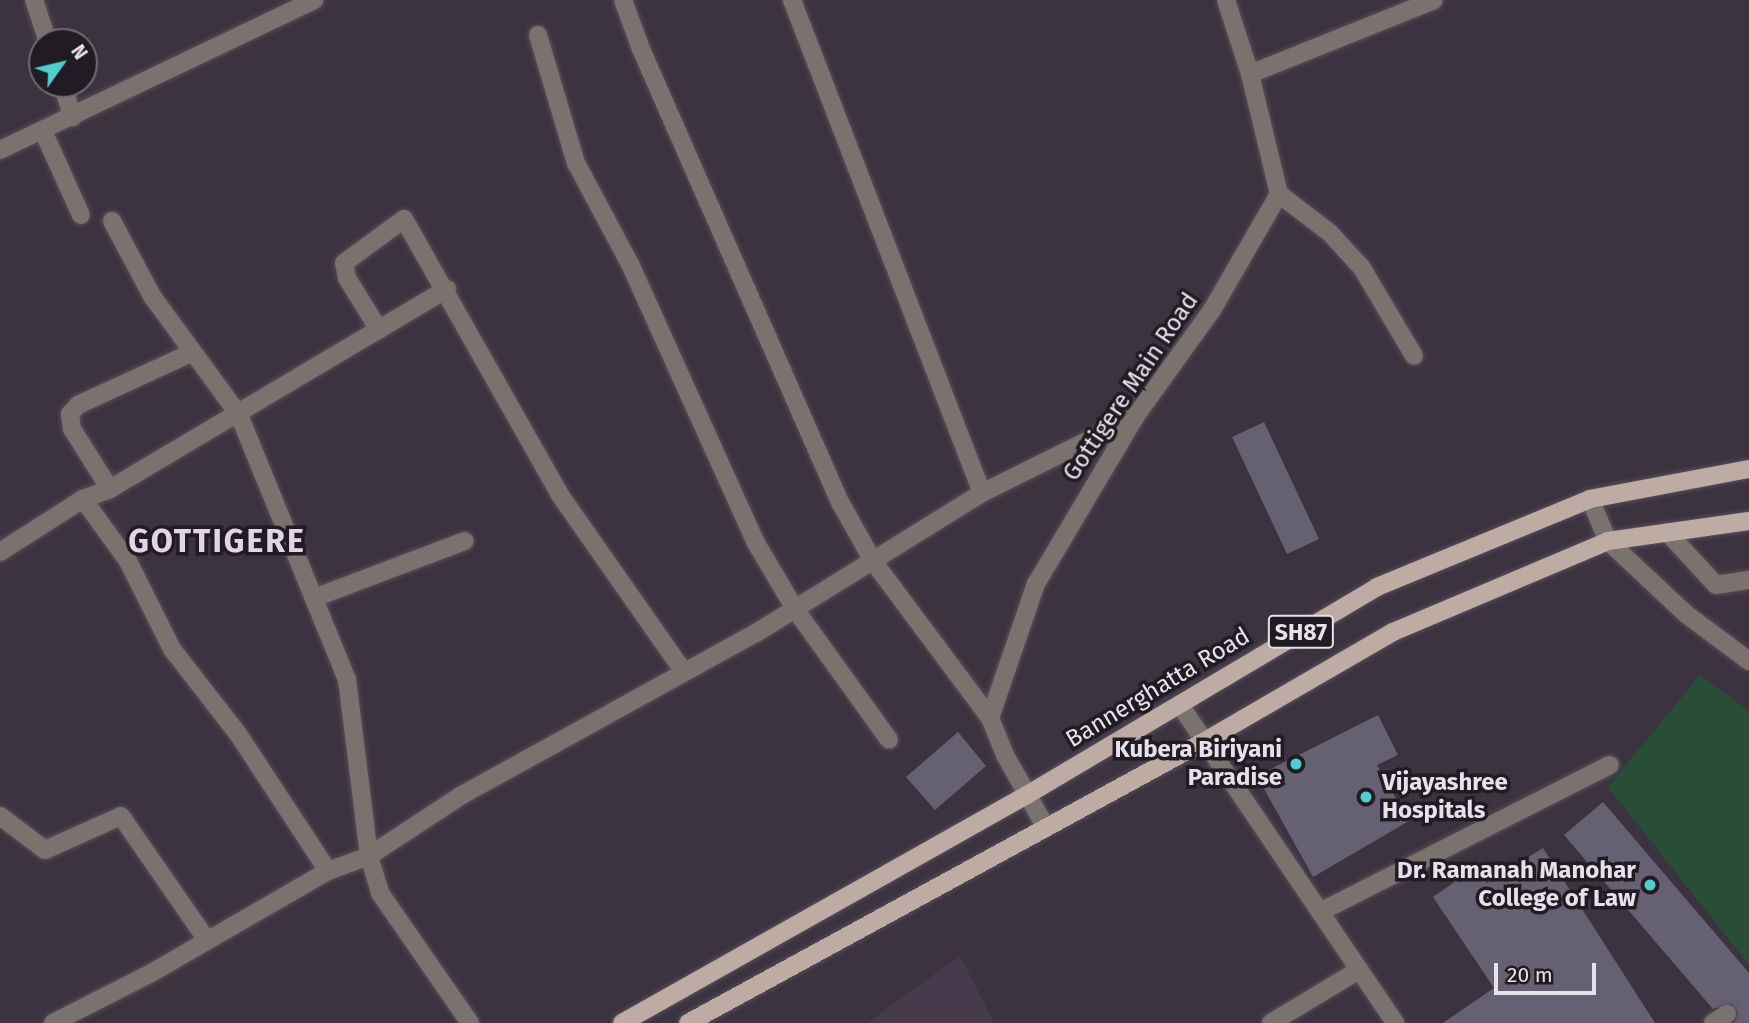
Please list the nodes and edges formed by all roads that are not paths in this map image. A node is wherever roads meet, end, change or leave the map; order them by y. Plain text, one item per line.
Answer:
1 (34, 0) edge
2 (314, 0) edge
3 (623, 0) edge
4 (792, 0) edge
5 (1226, 0) edge
6 (1434, 0) edge
7 (43, 28) edge
8 (538, 35) dead end
9 (1250, 74) junction
10 (67, 98) edge
11 (73, 117) junction
12 (43, 131) junction
13 (0, 150) edge
14 (1279, 194) junction
15 (81, 215) dead end
16 (112, 221) dead end
17 (447, 289) junction
18 (379, 330) junction
19 (191, 353) junction
20 (1414, 356) dead end
21 (239, 415) junction
22 (1135, 417) junction
23 (1749, 469) edge
24 (110, 489) junction
25 (982, 493) junction
26 (83, 499) junction
27 (1590, 499) junction
28 (1749, 521) edge
29 (1667, 533) junction
30 (465, 541) dead end
31 (1608, 541) junction
32 (0, 552) edge
33 (873, 561) junction
34 (1749, 580) edge
35 (314, 598) junction
36 (795, 609) junction
37 (1749, 661) edge
38 (684, 672) junction
39 (1180, 705) junction
40 (990, 718) junction
41 (889, 740) dead end
42 (1205, 741) junction
43 (1610, 765) dead end
44 (1027, 795) junction
45 (0, 816) edge
46 (1045, 826) junction
47 (369, 856) junction
48 (328, 871) junction
49 (1320, 912) junction
50 (207, 940) junction
51 (1359, 970) junction
52 (53, 1023) edge
53 (470, 1023) edge
54 (622, 1023) edge
55 (688, 1023) edge
56 (1271, 1023) edge
57 (1395, 1023) edge

1 - 7 street
2 - 11 street
3 - 33 street
4 - 25 street
5 - 9 street
6 - 9 street
8 - 36 street
9 - 14 street
10 - 11 street
11 - 12 street
12 - 13 street
12 - 15 street
14 - 20 street
14 - 22 street, Gottigere Main Road
16 - 19 street
17 - 18 street
17 - 18 street
17 - 38 street
18 - 21 street
19 - 21 street
19 - 24 street
21 - 24 street
21 - 35 street
22 - 25 street
22 - 40 street, Gottigere Main Road
23 - 27 main road, Bannerghatta Road / SH87
24 - 26 street
25 - 33 street
26 - 32 street
26 - 48 street
27 - 31 street
27 - 39 main road, Bannerghatta Road / SH87
28 - 29 main road
29 - 31 main road
29 - 34 street
30 - 35 street
31 - 37 street
31 - 42 main road, SH87
33 - 36 street
33 - 40 street
35 - 47 street
36 - 38 street
36 - 41 street
38 - 47 street
39 - 42 street
39 - 44 main road, Bannerghatta Road / SH87
40 - 44 street
42 - 46 main road, SH87
42 - 49 street
43 - 49 street
44 - 46 street
44 - 54 main road, Bannerghatta Road / SH87
45 - 50 street
46 - 55 main road, SH87
47 - 48 street
47 - 53 street
48 - 50 street
49 - 51 street
50 - 52 street
51 - 56 street
51 - 57 street

